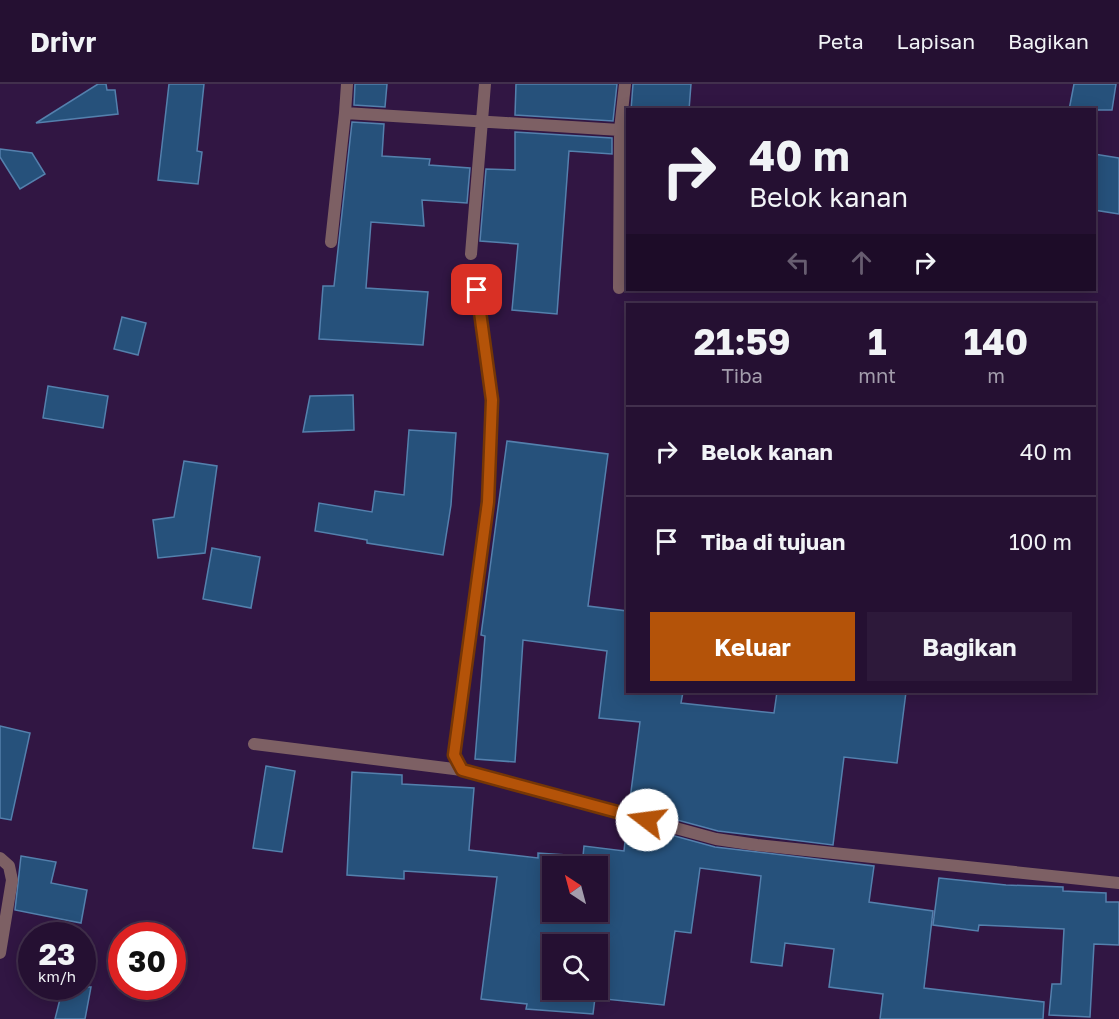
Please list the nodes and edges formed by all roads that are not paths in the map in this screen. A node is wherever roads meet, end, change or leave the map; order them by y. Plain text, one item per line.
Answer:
1 (347, 84) edge
2 (485, 84) edge
3 (625, 84) edge
4 (345, 113) junction
5 (481, 123) junction
6 (620, 130) junction
7 (331, 242) dead end
8 (471, 254) dead end
9 (619, 288) dead end
10 (477, 290) dead end
11 (254, 744) dead end
12 (462, 770) junction
13 (0, 858) edge
14 (1119, 883) edge
15 (0, 953) edge

1 - 4 street
2 - 5 street
3 - 6 street
4 - 5 street
4 - 7 street
5 - 6 street
5 - 8 street
6 - 9 street
10 - 12 street
11 - 12 street
12 - 14 street
13 - 15 street

